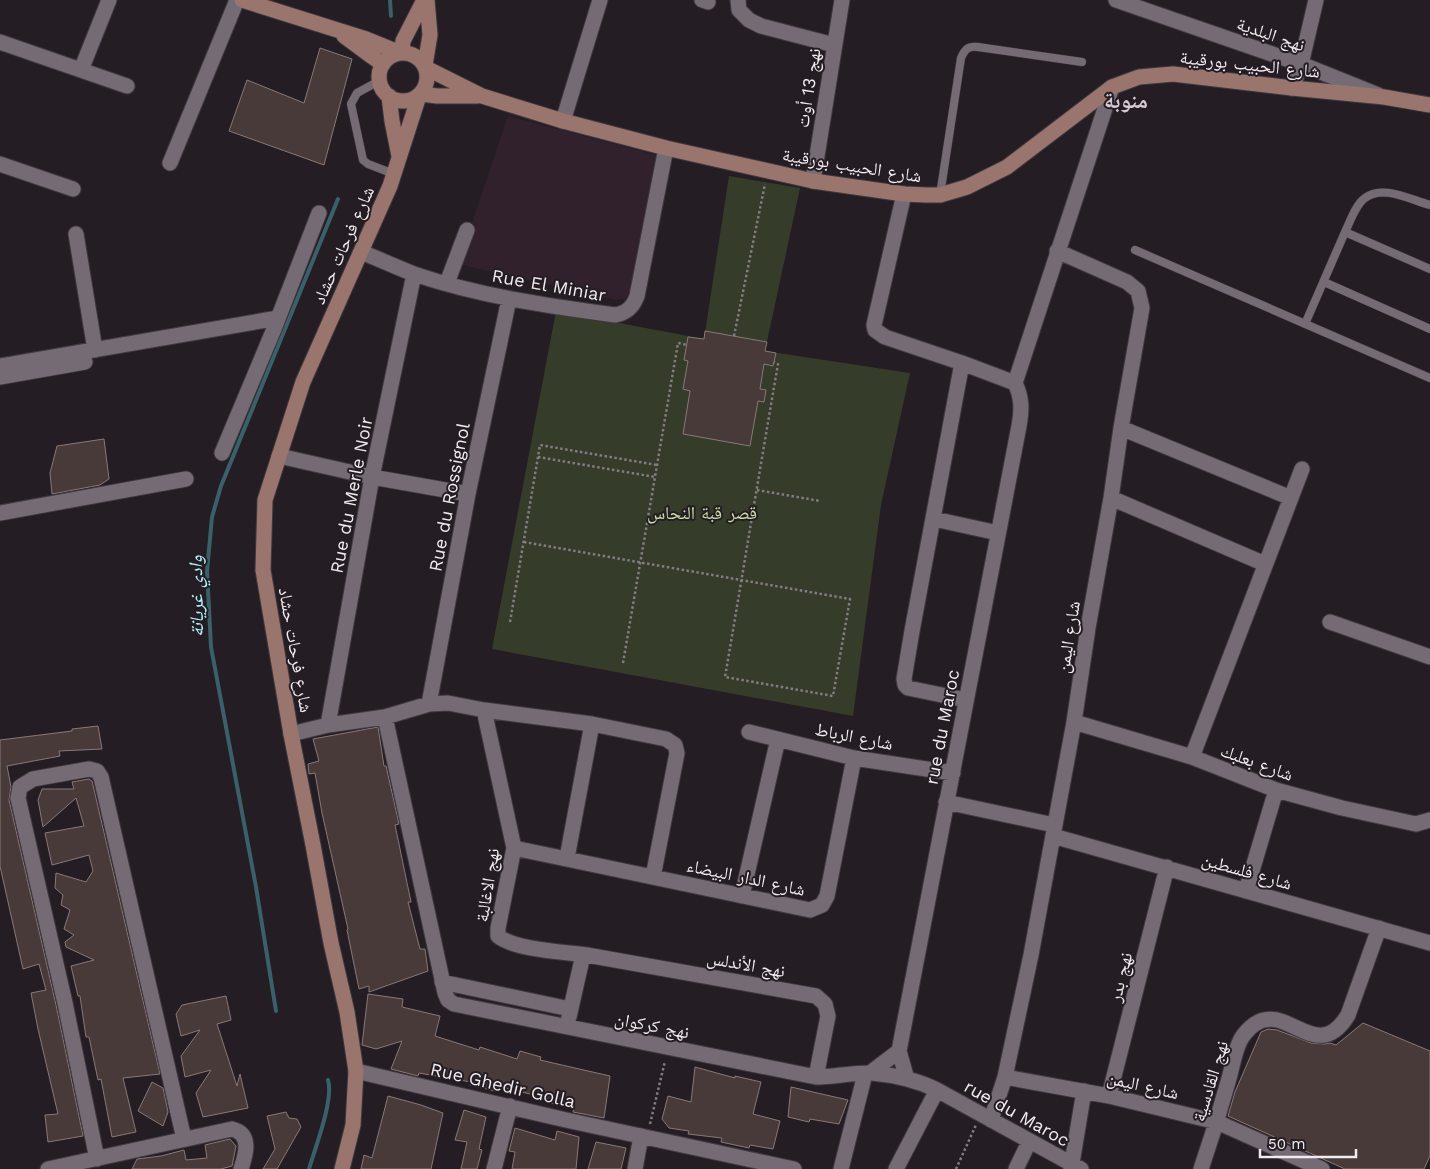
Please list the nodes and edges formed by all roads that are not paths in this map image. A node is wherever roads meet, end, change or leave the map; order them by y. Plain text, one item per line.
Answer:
1 (109, 0) edge
2 (237, 0) edge
3 (425, 0) edge
4 (600, 0) edge
5 (738, 0) edge
6 (842, 0) edge
7 (1316, 0) edge
8 (251, 1) edge
9 (1126, 2) edge
10 (332, 28) junction
11 (0, 42) edge
12 (834, 45) junction
13 (400, 52) junction
14 (1082, 62) dead end
15 (383, 64) junction
16 (1301, 64) junction
17 (426, 67) junction
18 (81, 70) junction
19 (379, 81) junction
20 (126, 86) dead end
21 (1112, 87) junction
22 (1292, 88) junction
23 (420, 95) junction
24 (389, 96) junction
25 (482, 96) junction
26 (1384, 97) junction
27 (1430, 105) edge
28 (563, 120) junction
29 (666, 148) junction
30 (399, 156) junction
31 (170, 163) dead end
32 (0, 164) edge
33 (394, 174) junction
34 (813, 181) junction
35 (73, 189) dead end
36 (904, 194) junction
37 (940, 194) junction
38 (1430, 206) edge
39 (319, 213) dead end
40 (466, 230) dead end
41 (1345, 232) junction
42 (76, 234) dead end
43 (1135, 250) dead end
44 (1057, 251) junction
45 (361, 252) junction
46 (1430, 269) edge
47 (414, 274) junction
48 (1324, 282) junction
49 (447, 283) junction
50 (509, 299) junction
51 (276, 323) junction
52 (1306, 324) junction
53 (1430, 329) edge
54 (95, 350) junction
55 (962, 363) junction
56 (0, 366) edge
57 (0, 377) edge
58 (1430, 378) edge
59 (1015, 383) junction
60 (1121, 428) junction
61 (222, 453) dead end
62 (279, 456) junction
63 (1302, 469) dead end
64 (372, 477) junction
65 (186, 479) dead end
66 (468, 494) junction
67 (1111, 498) junction
68 (1291, 498) junction
69 (1, 509) edge
70 (934, 519) junction
71 (998, 533) junction
72 (1265, 564) junction
73 (1330, 622) dead end
74 (1430, 657) edge
75 (966, 700) junction
76 (429, 704) junction
77 (484, 710) junction
78 (386, 717) junction
79 (1074, 722) junction
80 (592, 724) junction
81 (328, 725) junction
82 (749, 732) dead end
83 (291, 734) junction
84 (778, 740) junction
85 (854, 758) junction
86 (1192, 758) junction
87 (953, 773) junction
88 (1276, 790) junction
89 (946, 802) junction
90 (1430, 820) edge
91 (1054, 830) junction
92 (514, 848) junction
93 (567, 858) junction
94 (1167, 867) junction
95 (653, 877) junction
96 (1246, 891) junction
97 (742, 896) junction
98 (1379, 928) junction
99 (1430, 943) edge
100 (583, 955) junction
101 (442, 982) junction
102 (570, 1009) junction
103 (566, 1028) junction
104 (899, 1051) junction
105 (356, 1071) junction
106 (867, 1073) junction
107 (816, 1077) junction
108 (1005, 1077) junction
109 (907, 1079) junction
110 (937, 1090) junction
111 (1084, 1091) junction
112 (1109, 1096) junction
113 (510, 1106) junction
114 (986, 1117) junction
115 (1217, 1122) junction
116 (644, 1137) junction
117 (184, 1139) junction
118 (1029, 1142) junction
119 (103, 1162) edge
120 (1075, 1168) edge
121 (48, 1169) edge
122 (241, 1169) edge
123 (342, 1169) edge
124 (494, 1169) edge
125 (635, 1169) edge
126 (794, 1169) edge
127 (840, 1169) edge
128 (896, 1169) edge
129 (1016, 1169) edge
130 (1201, 1169) edge
131 (1322, 1169) edge

1 - 18 street
2 - 31 street
3 - 13 street
3 - 17 street
4 - 28 street
5 - 12 street
6 - 12 street, نهج 13 أوت
7 - 16 street
8 - 10 street
9 - 16 street, نهج البلدية
10 - 13 street
10 - 15 street
11 - 18 street
12 - 34 street, نهج 13 أوت
13 - 15 street
13 - 17 street
14 - 37 lane
15 - 19 street
16 - 22 street
16 - 26 street, نهج البلدية
17 - 23 street
17 - 25 street, شارع الحبيب بورقيبة
18 - 20 street
19 - 24 street
19 - 33 lane
21 - 22 street, شارع الحبيب بورقيبة
21 - 37 street, شارع الحبيب بورقيبة
21 - 44 street
22 - 26 street, شارع الحبيب بورقيبة
23 - 24 street
23 - 25 street, شارع الحبيب بورقيبة
23 - 30 street, شارع فرحات حشاد
24 - 30 street, شارع فرحات حشاد
25 - 28 street, شارع الحبيب بورقيبة
26 - 27 street, شارع الحبيب بورقيبة
28 - 29 street, شارع الحبيب بورقيبة
29 - 34 street, شارع الحبيب بورقيبة
29 - 50 street, Rue El Miniar
30 - 33 street, شارع فرحات حشاد
32 - 35 street
33 - 45 street, شارع فرحات حشاد
34 - 36 street, شارع الحبيب بورقيبة
36 - 37 street, شارع الحبيب بورقيبة
36 - 55 street
38 - 41 lane
39 - 51 street
40 - 49 street
41 - 46 lane
41 - 48 lane
42 - 54 street
43 - 52 lane
44 - 59 street
44 - 60 street, شارع اليمن
45 - 47 street, Rue El Miniar
45 - 62 street, شارع فرحات حشاد
47 - 49 street, Rue El Miniar
47 - 64 street, Rue du Merle Noir
48 - 52 lane
48 - 53 lane
49 - 50 street, Rue El Miniar
50 - 66 street, Rue du Rossignol
51 - 54 street
51 - 57 street
51 - 61 street
52 - 58 lane
54 - 56 street
55 - 59 street
55 - 70 street
59 - 71 street, rue du Maroc
60 - 67 street, شارع اليمن
60 - 68 street
62 - 64 street
62 - 83 street, شارع فرحات حشاد
63 - 68 street
64 - 66 street
64 - 81 street, Rue du Merle Noir
65 - 69 street
66 - 76 street, Rue du Rossignol
67 - 72 street
67 - 79 street, شارع اليمن
68 - 72 street
70 - 71 street
70 - 75 street
71 - 75 street, rue du Maroc
72 - 86 street
73 - 74 street
75 - 87 street, rue du Maroc
76 - 77 street
76 - 78 street
77 - 80 street
77 - 92 street, نهج الاغالبة
78 - 81 street
78 - 101 street, نهج كركوان
79 - 86 street, شارع بعلبك
79 - 91 street, شارع اليمن
80 - 93 street
80 - 95 street
81 - 83 street
82 - 84 street, شارع الرباط
83 - 105 street, شارع فرحات حشاد
84 - 85 street, شارع الرباط
84 - 97 street
85 - 87 street, شارع الرباط
85 - 97 street, شارع الدار البيضاء
86 - 88 street, شارع بعلبك
87 - 89 street, rue du Maroc
88 - 90 street, شارع بعلبك
88 - 96 street
89 - 91 street, شارع فلسطين
89 - 104 street, rue du Maroc
91 - 94 street, شارع فلسطين
91 - 108 street, شارع اليمن
92 - 93 street, شارع الدار البيضاء
92 - 100 street, نهج الاغالبة
93 - 95 street, شارع الدار البيضاء
94 - 96 street, شارع فلسطين
94 - 112 street, نهج بدر
95 - 97 street, شارع الدار البيضاء
96 - 98 street, شارع فلسطين
98 - 99 street, شارع فلسطين
98 - 115 street, نهج القادسية
100 - 102 street
100 - 107 street, نهج الأندلس
101 - 102 street
101 - 103 street, نهج كركوان
102 - 103 street
103 - 107 street, نهج كركوان
104 - 106 street
104 - 109 street, rue du Maroc
105 - 113 street, Rue Ghedir Golla
105 - 123 street, شارع فرحات حشاد
106 - 107 street, نهج كركوان
106 - 109 street, rue du Maroc
106 - 127 street
108 - 111 street, شارع اليمن
108 - 114 street, شارع اليمن
109 - 110 street, rue du Maroc
110 - 114 street, rue du Maroc
110 - 128 street
111 - 112 street, شارع اليمن
111 - 120 street
112 - 115 street, شارع اليمن
113 - 116 street, Rue Ghedir Golla
113 - 124 street
114 - 118 street, rue du Maroc
115 - 130 street, نهج القادسية
115 - 131 street, شارع اليمن
116 - 125 street
116 - 126 street, Rue Ghedir Golla
117 - 119 street
117 - 119 street
117 - 122 street
118 - 120 street, rue du Maroc
118 - 129 street
119 - 121 street

